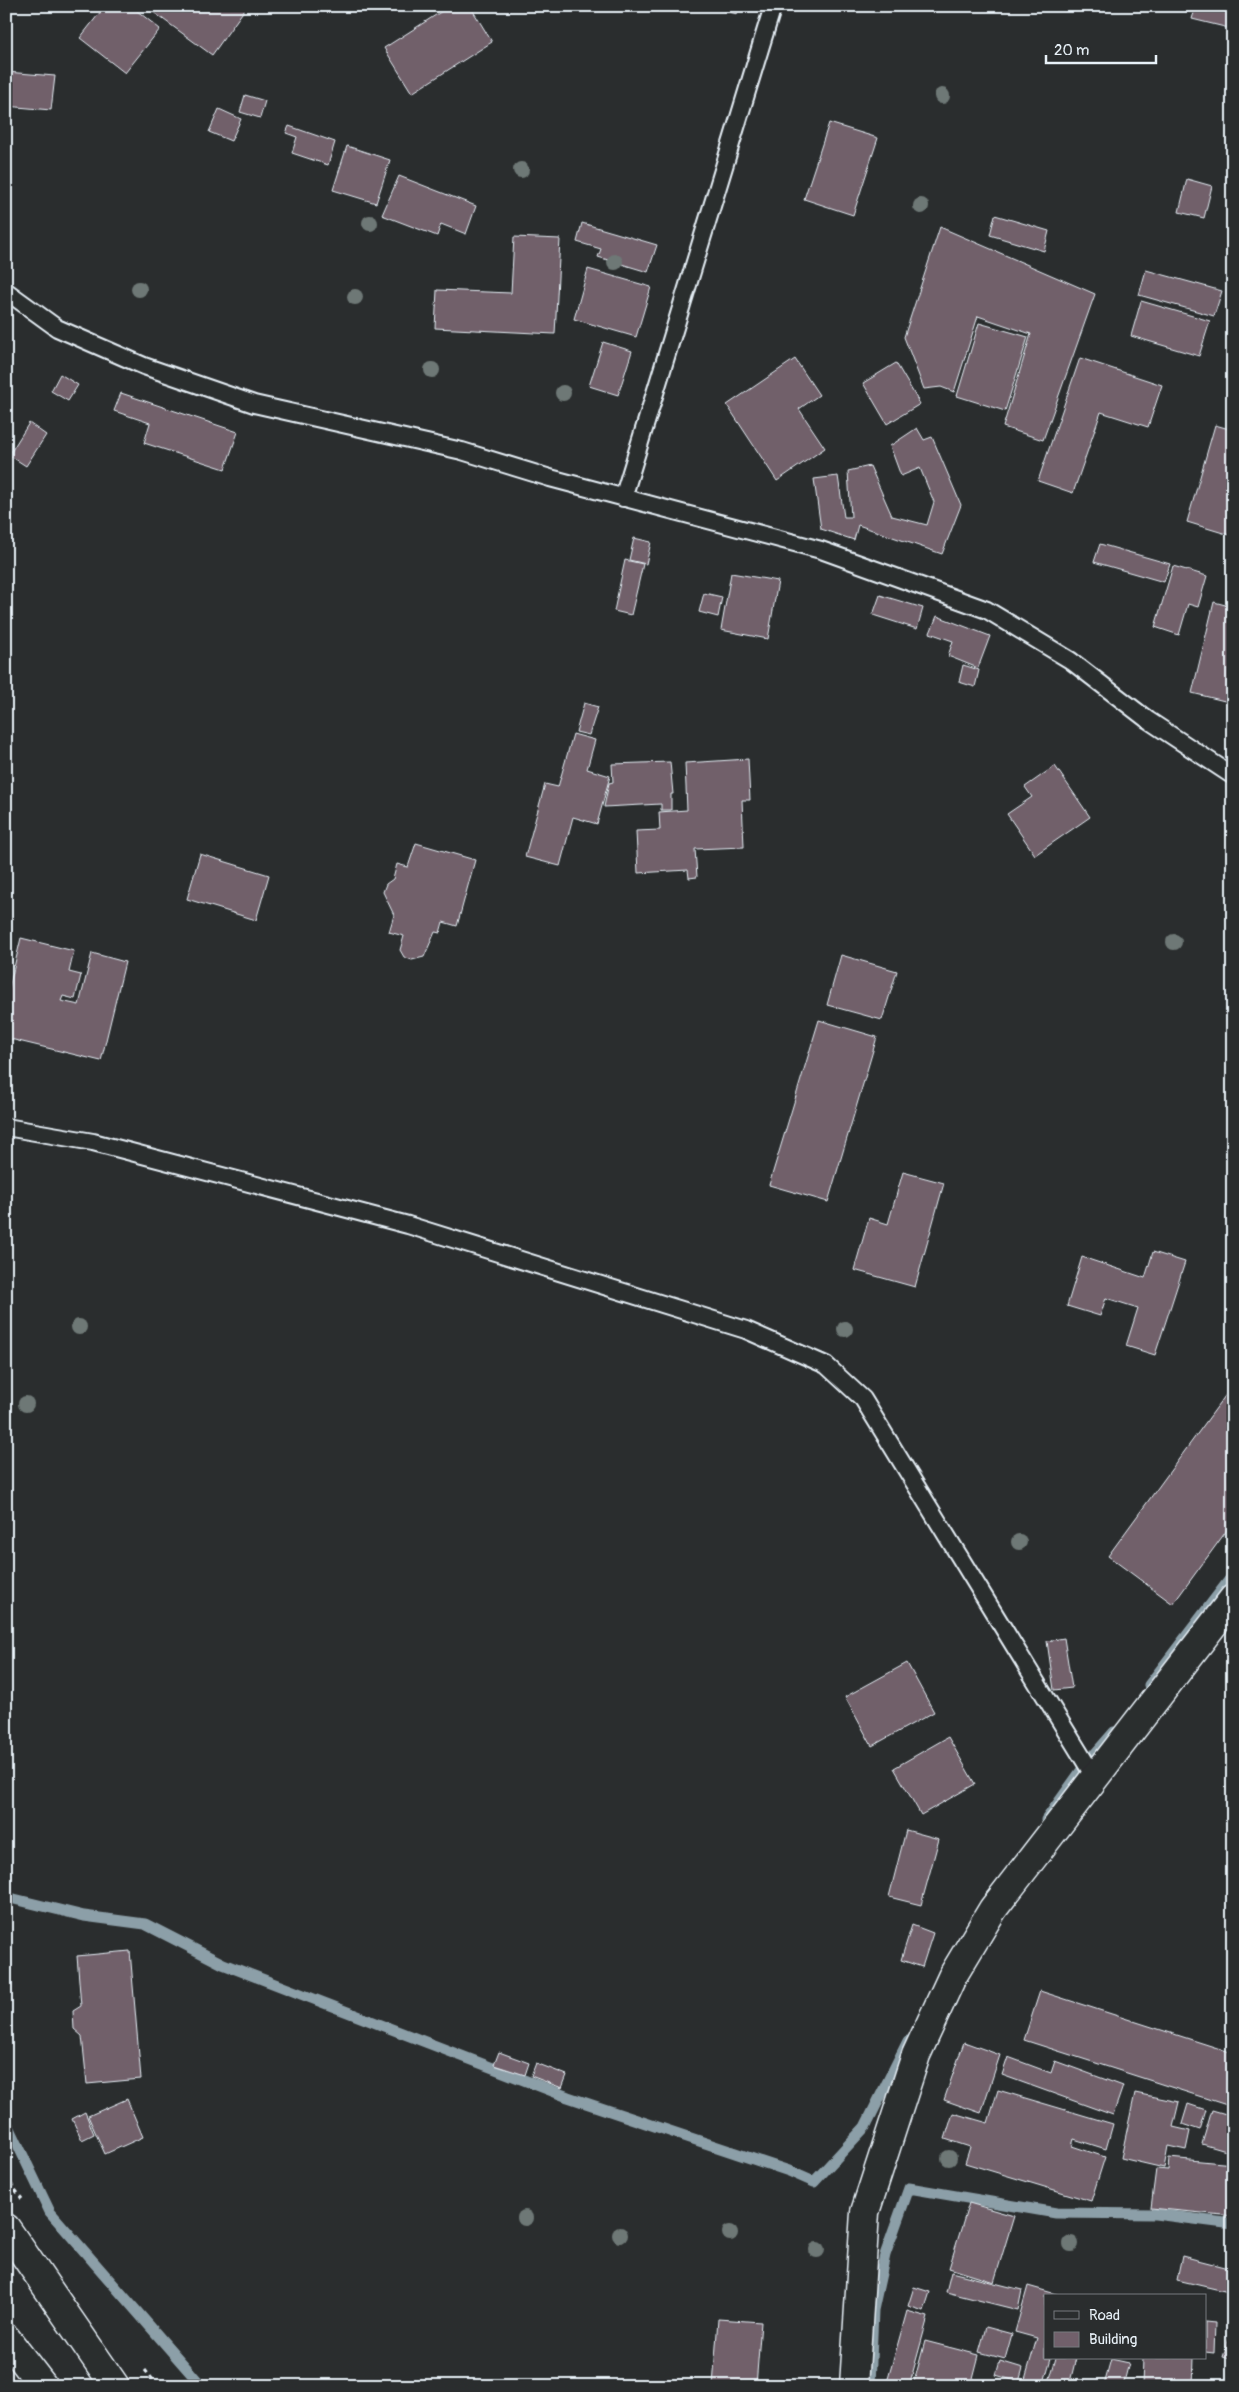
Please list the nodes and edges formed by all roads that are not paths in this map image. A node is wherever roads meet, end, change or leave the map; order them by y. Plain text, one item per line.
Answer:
1 (773, 6) edge
2 (6, 291) edge
3 (623, 498) junction
4 (1233, 776) edge
5 (6, 1127) edge
6 (1233, 1599) edge
7 (1095, 1778) junction
8 (6, 2228) edge
9 (6, 2338) edge
10 (43, 2386) edge
11 (115, 2386) edge
12 (854, 2386) edge

1 - 3 lane
2 - 3 lane
3 - 4 lane
5 - 7 lane
6 - 7 street
7 - 12 street
8 - 11 street
9 - 10 street

